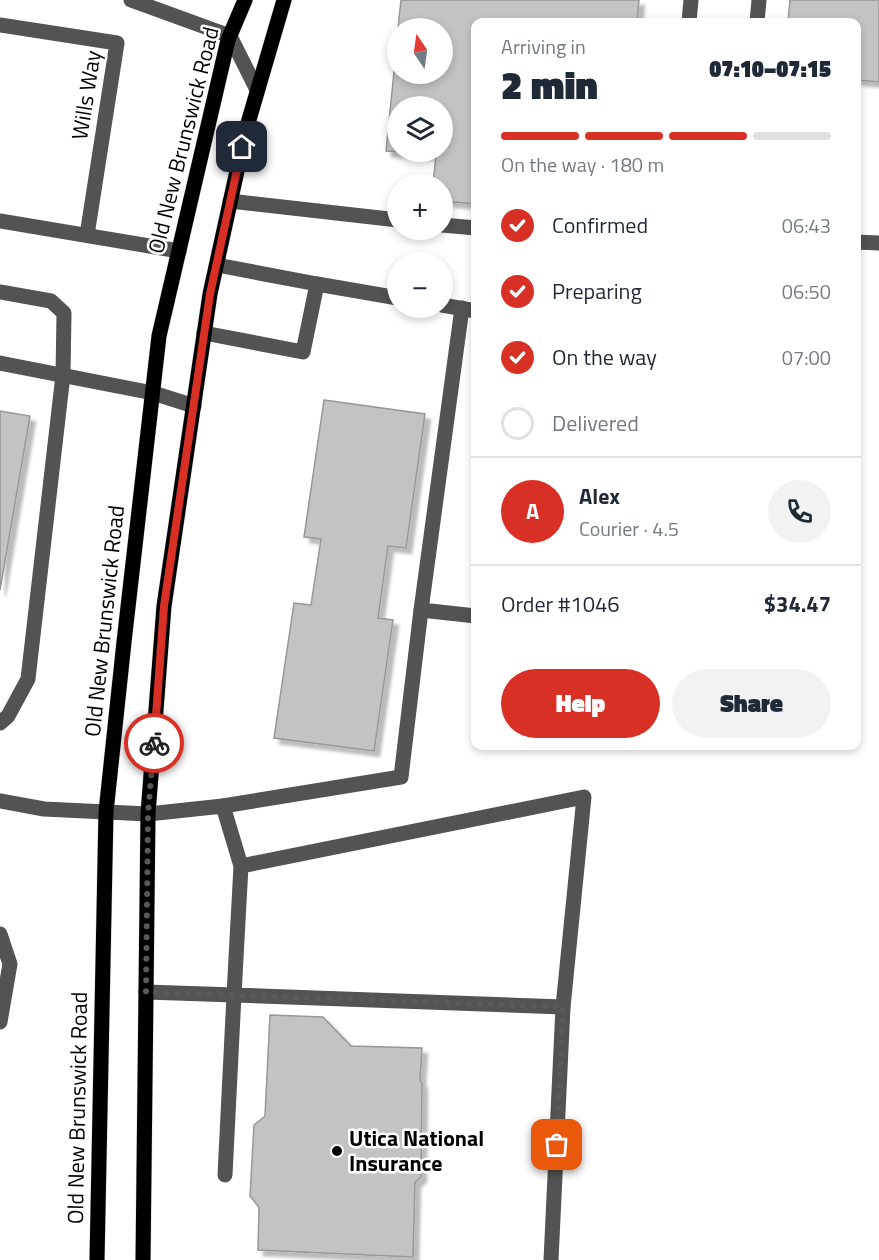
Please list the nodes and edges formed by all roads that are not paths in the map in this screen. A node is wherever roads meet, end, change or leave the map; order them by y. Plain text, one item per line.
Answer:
1 (131, 0) edge
2 (245, 0) edge
3 (284, 0) edge
4 (691, 0) edge
5 (759, 0) edge
6 (689, 18) edge
7 (757, 18) edge
8 (0, 25) edge
9 (230, 36) junction
10 (258, 90) junction
11 (230, 201) junction
12 (387, 219) edge
13 (0, 221) edge
14 (453, 226) edge
15 (471, 228) edge
16 (87, 235) junction
17 (861, 242) edge
18 (879, 243) edge
19 (179, 251) junction
20 (217, 265) junction
21 (317, 284) junction
22 (0, 292) edge
23 (387, 296) edge
24 (453, 307) edge
25 (469, 310) edge
26 (204, 333) junction
27 (0, 363) edge
28 (63, 375) junction
29 (153, 393) junction
30 (194, 406) junction
31 (421, 610) junction
32 (471, 615) edge
33 (0, 723) edge
34 (0, 801) edge
35 (223, 806) junction
36 (106, 812) junction
37 (148, 814) junction
38 (241, 866) junction
39 (0, 934) edge
40 (146, 992) junction
41 (234, 995) junction
42 (563, 1007) junction
43 (0, 1022) edge
44 (225, 1174) dead end
45 (97, 1260) edge
46 (143, 1260) edge
47 (552, 1260) edge

1 - 9 lane
2 - 9 main road, Old New Brunswick Road
3 - 10 main road
4 - 6 lane
5 - 7 lane
8 - 16 lane, Wills Way
9 - 10 lane
9 - 19 main road, Old New Brunswick Road
10 - 11 main road
11 - 12 lane
11 - 20 main road
13 - 16 lane
14 - 15 lane
16 - 19 lane
17 - 18 lane
19 - 29 main road, Old New Brunswick Road
20 - 21 lane
20 - 26 main road
21 - 23 lane
21 - 26 lane
22 - 28 lane
24 - 25 lane
25 - 31 lane
26 - 30 main road
27 - 28 lane
28 - 29 lane
28 - 33 lane
29 - 30 lane
29 - 36 main road, Old New Brunswick Road
30 - 37 main road
31 - 32 lane
31 - 35 lane
34 - 36 lane
35 - 37 lane
35 - 38 lane
36 - 37 lane
36 - 45 main road, Old New Brunswick Road
37 - 40 main road
38 - 41 lane
38 - 42 lane
39 - 43 lane
40 - 41 lane
40 - 46 main road
41 - 42 lane
41 - 44 lane
42 - 47 lane

